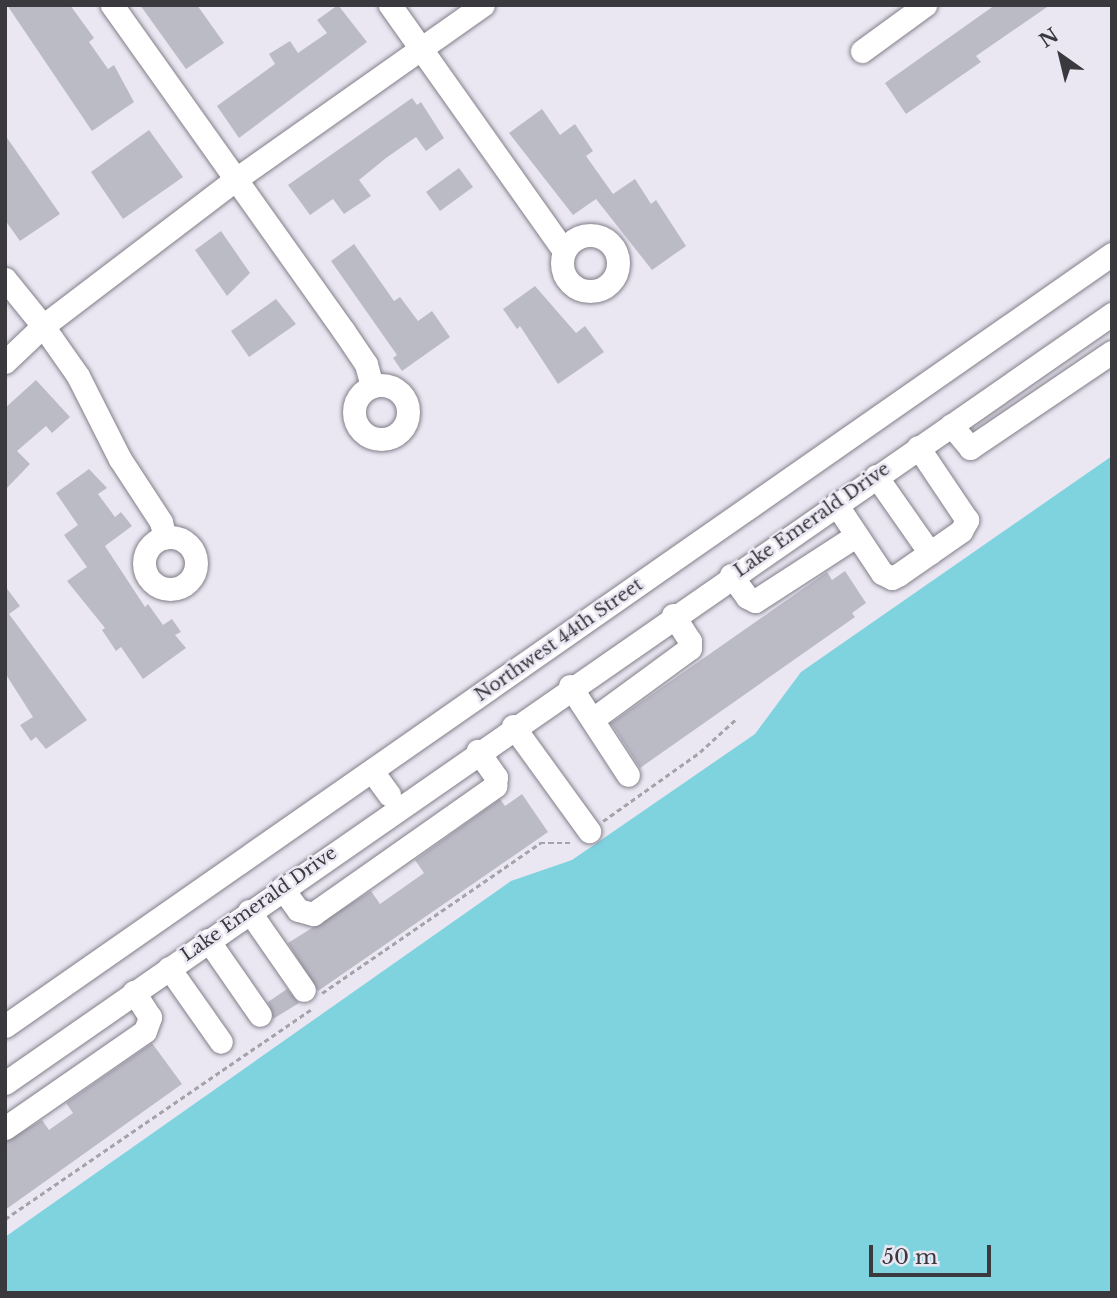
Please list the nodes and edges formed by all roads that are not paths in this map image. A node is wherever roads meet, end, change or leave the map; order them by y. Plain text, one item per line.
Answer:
1 (112, 5) edge
2 (390, 5) edge
3 (483, 5) edge
4 (925, 5) edge
5 (421, 49) junction
6 (862, 51) dead end
7 (236, 179) junction
8 (564, 251) dead end
9 (1112, 254) edge
10 (5, 279) edge
11 (1112, 314) edge
12 (43, 326) junction
13 (1112, 352) edge
14 (5, 362) edge
15 (372, 386) dead end
16 (951, 425) junction
17 (918, 447) junction
18 (876, 476) junction
19 (836, 503) junction
20 (857, 535) junction
21 (165, 538) dead end
22 (930, 553) junction
23 (731, 575) junction
24 (673, 615) junction
25 (570, 686) junction
26 (593, 719) junction
27 (513, 726) junction
28 (478, 751) junction
29 (372, 771) junction
30 (628, 775) dead end
31 (388, 794) dead end
32 (378, 820) junction
33 (589, 831) road end
34 (400, 852) junction
35 (282, 888) junction
36 (249, 911) junction
37 (208, 940) junction
38 (169, 968) junction
39 (134, 992) junction
40 (314, 997) road end
41 (260, 1015) dead end
42 (5, 1026) edge
43 (221, 1042) dead end
44 (31, 1065) junction
45 (5, 1083) edge
46 (53, 1096) junction
47 (5, 1128) edge

1 - 7 street
2 - 5 street
3 - 5 street
4 - 6 street
5 - 7 street
5 - 8 street
7 - 12 street
7 - 15 street
9 - 29 street, Northwest 44th Street
10 - 12 street
11 - 16 street, Lake Emerald Drive
12 - 14 street
12 - 21 street
13 - 16 street
16 - 17 street, Lake Emerald Drive
17 - 18 street, Lake Emerald Drive
17 - 22 street
18 - 19 street, Lake Emerald Drive
18 - 22 street
19 - 20 street
19 - 23 street, Lake Emerald Drive
20 - 22 street
20 - 23 street
23 - 24 street, Lake Emerald Drive
24 - 25 street, Lake Emerald Drive
24 - 26 street
25 - 26 street
25 - 27 street, Lake Emerald Drive
26 - 30 street
27 - 28 street, Lake Emerald Drive
27 - 33 street
28 - 32 street, Lake Emerald Drive
28 - 34 street
29 - 31 street
29 - 42 street, Northwest 44th Street
32 - 34 street
32 - 35 street, Lake Emerald Drive
34 - 35 street
35 - 36 street, Lake Emerald Drive
36 - 37 street, Lake Emerald Drive
36 - 40 street
37 - 38 street, Lake Emerald Drive
37 - 41 street
38 - 39 street, Lake Emerald Drive
38 - 43 street
39 - 44 street, Lake Emerald Drive
39 - 46 street
44 - 45 street, Lake Emerald Drive
44 - 46 street
46 - 47 street

